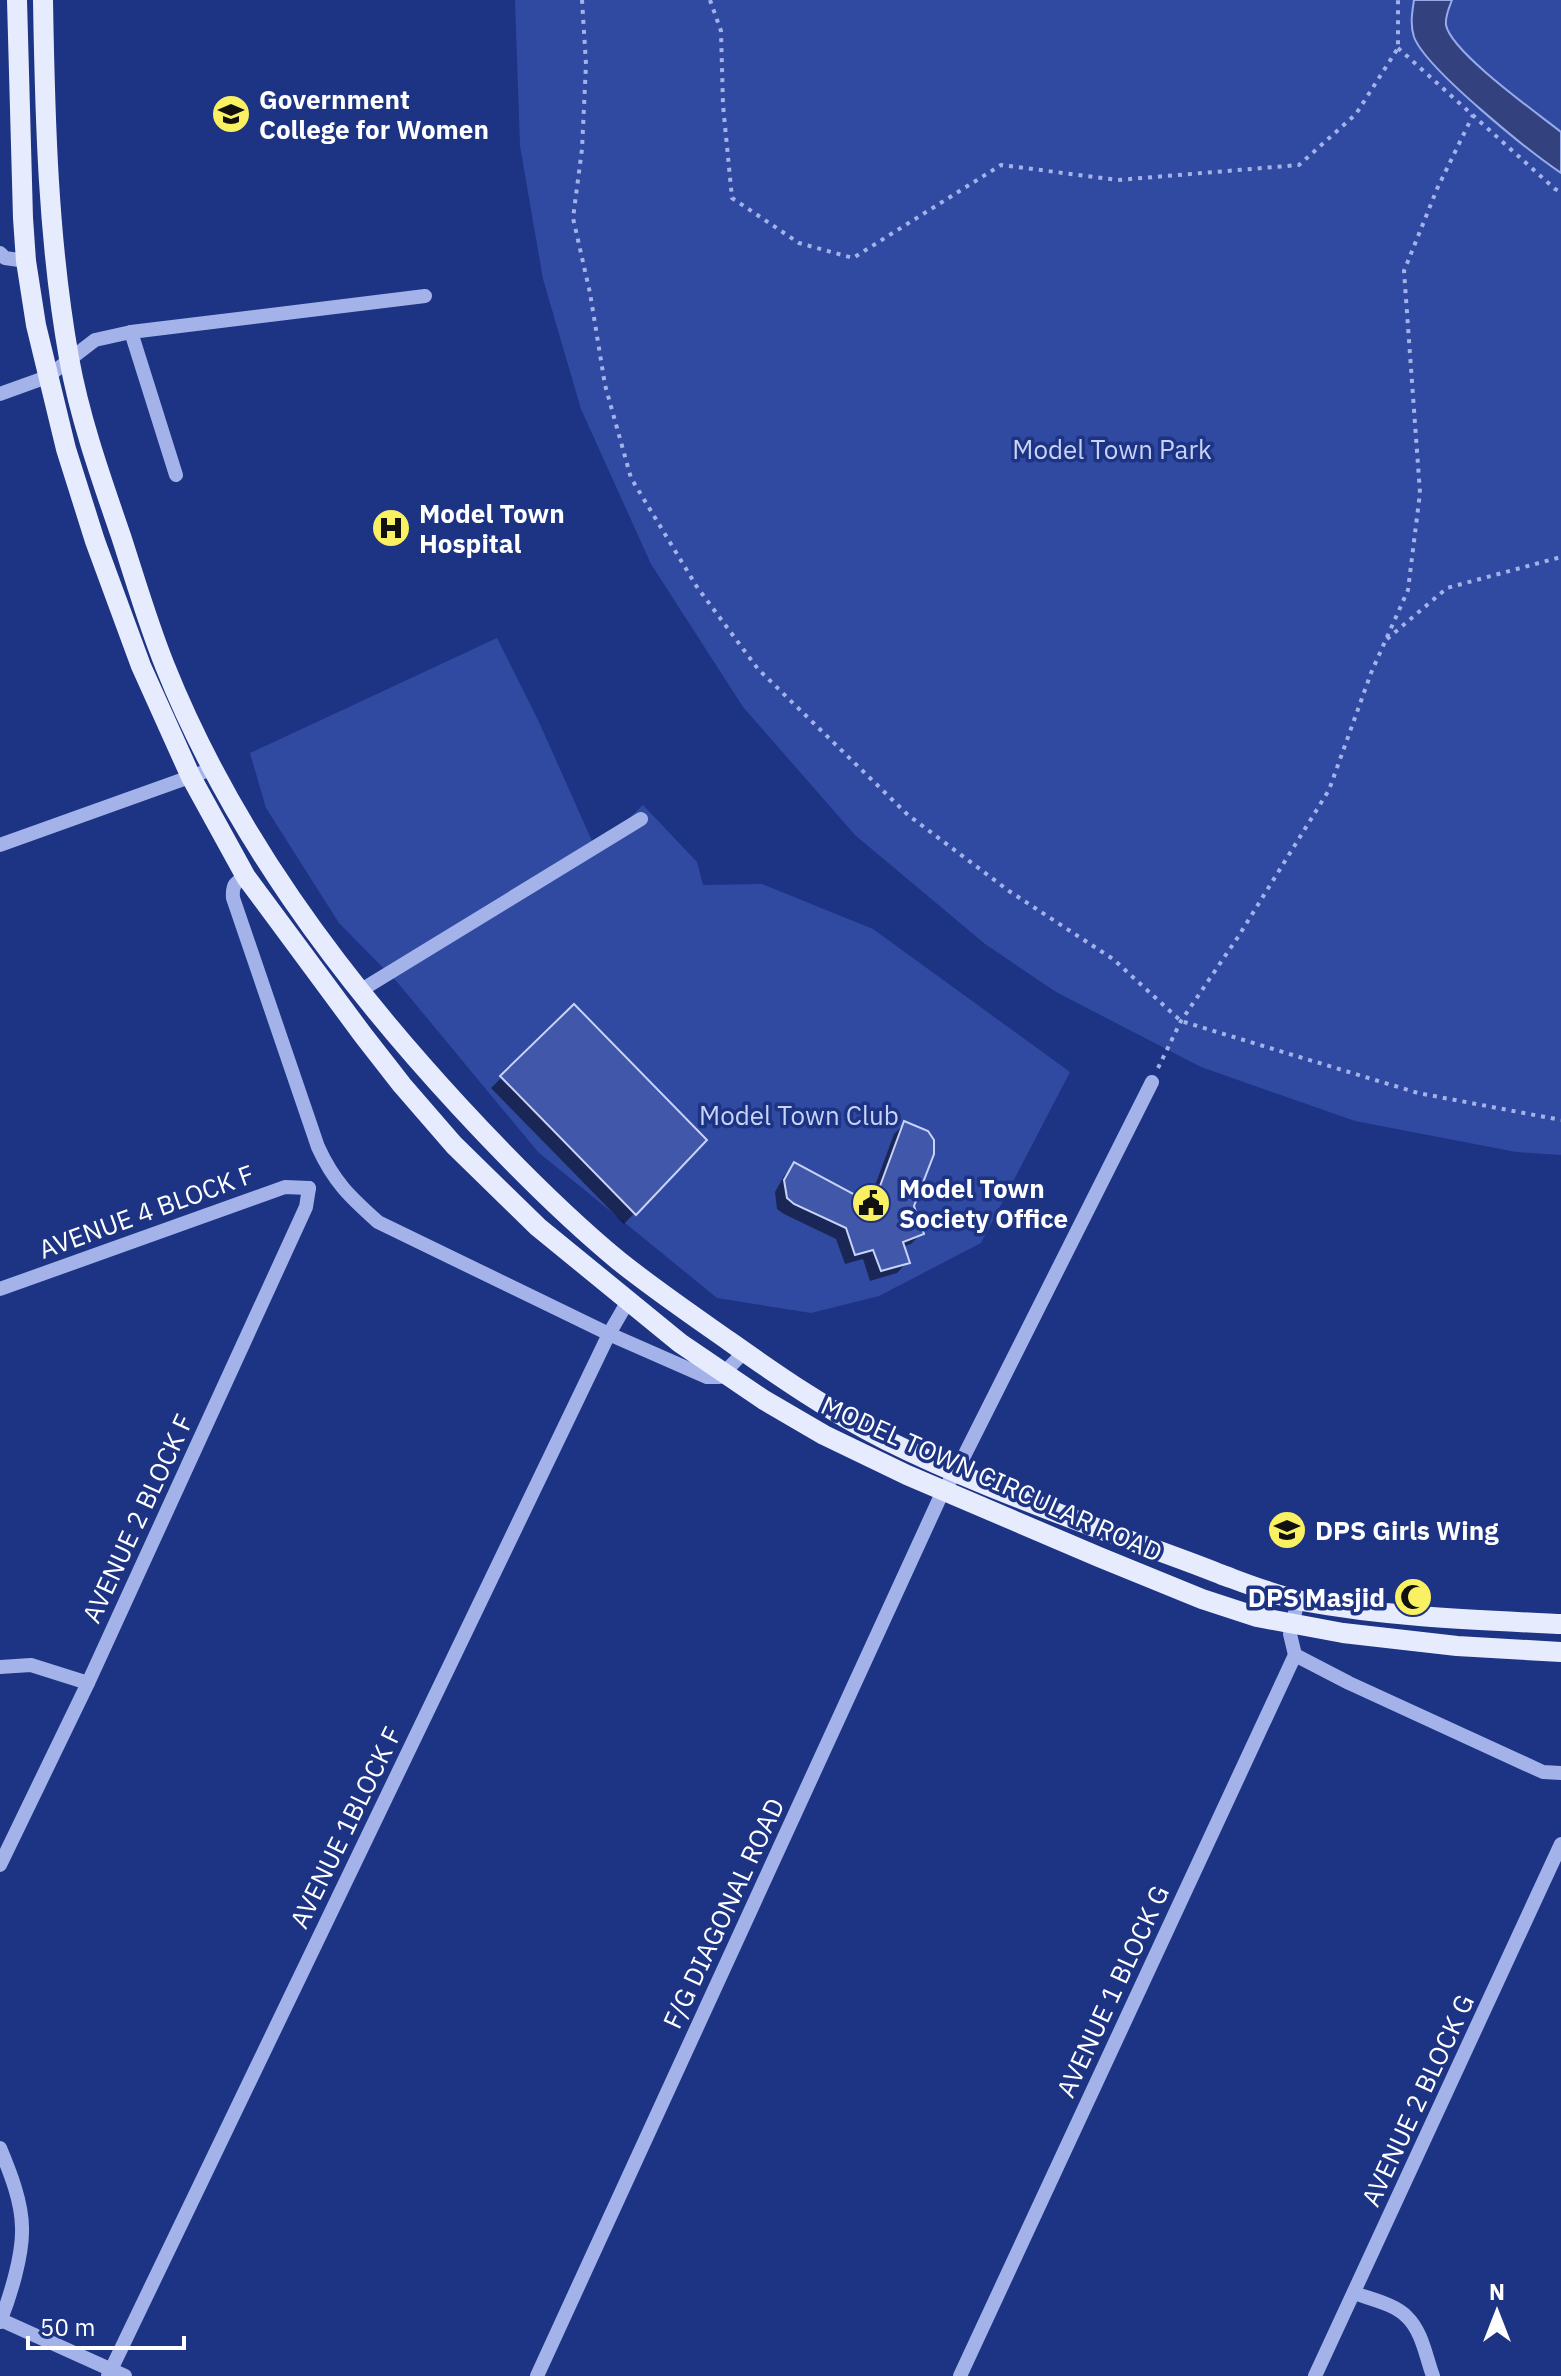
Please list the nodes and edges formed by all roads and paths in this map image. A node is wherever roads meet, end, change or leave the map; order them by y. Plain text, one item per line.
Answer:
1 (17, 0) edge
2 (43, 0) edge
3 (582, 0) edge
4 (710, 0) edge
5 (1398, 0) edge
6 (1398, 48) junction
7 (1473, 115) junction
8 (1561, 192) edge
9 (0, 253) edge
10 (26, 261) junction
11 (425, 296) dead end
12 (131, 332) junction
13 (70, 360) junction
14 (47, 377) junction
15 (0, 394) edge
16 (176, 475) dead end
17 (1561, 557) edge
18 (1385, 641) junction
19 (212, 769) junction
20 (191, 777) junction
21 (641, 819) dead end
22 (0, 845) edge
23 (246, 877) junction
24 (358, 992) junction
25 (1181, 1021) junction
26 (1152, 1082) joint
27 (1561, 1120) edge
28 (330, 1173) junction
29 (309, 1188) junction
30 (0, 1289) edge
31 (628, 1301) junction
32 (609, 1334) junction
33 (744, 1352) junction
34 (725, 1373) junction
35 (956, 1472) junction
36 (943, 1491) junction
37 (1298, 1600) junction
38 (1292, 1624) junction
39 (1561, 1624) edge
40 (1561, 1652) edge
41 (1295, 1655) junction
42 (0, 1667) edge
43 (88, 1683) junction
44 (1561, 1773) edge
45 (1561, 1844) edge
46 (0, 1865) edge
47 (0, 2148) edge
48 (1354, 2293) junction
49 (1, 2321) edge
50 (115, 2374) edge
51 (537, 2376) edge
52 (960, 2376) edge
53 (1315, 2376) edge
54 (1433, 2376) edge

1 - 10 main road, MODEL TOWN CIRCULAR ROAD
2 - 13 main road, MODEL TOWN CIRCULAR ROAD
3 - 25 path
4 - 6 path
5 - 6 path
6 - 7 path
7 - 8 path
7 - 18 path
9 - 10 street
10 - 14 main road, MODEL TOWN CIRCULAR ROAD
11 - 12 street
12 - 13 street
12 - 16 street
13 - 14 street
13 - 19 main road, MODEL TOWN CIRCULAR ROAD
14 - 15 street
14 - 20 main road, MODEL TOWN CIRCULAR ROAD
17 - 18 path
18 - 25 path
19 - 20 street
19 - 24 main road, MODEL TOWN CIRCULAR ROAD
20 - 22 street
20 - 23 main road, MODEL TOWN CIRCULAR ROAD
21 - 24 street
23 - 28 street
23 - 31 main road, MODEL TOWN CIRCULAR ROAD
24 - 33 main road, MODEL TOWN CIRCULAR ROAD
25 - 26 path
25 - 27 path
26 - 35 street, F/G DIAGONAL ROAD
28 - 29 street
28 - 32 street
29 - 30 street, AVENUE 4 BLOCK F
29 - 43 street, AVENUE 2 BLOCK F
31 - 32 street, AVENUE 1BLOCK F
31 - 34 main road, MODEL TOWN CIRCULAR ROAD
32 - 34 street
32 - 50 street, AVENUE 1BLOCK F
33 - 34 street
33 - 35 main road, MODEL TOWN CIRCULAR ROAD
34 - 36 main road, MODEL TOWN CIRCULAR ROAD
35 - 36 street, F/G DIAGONAL ROAD
35 - 37 main road, MODEL TOWN CIRCULAR ROAD
36 - 38 main road, MODEL TOWN CIRCULAR ROAD
36 - 51 street, F/G DIAGONAL ROAD
37 - 38 street
37 - 39 main road, MODEL TOWN CIRCULAR ROAD
38 - 40 main road, MODEL TOWN CIRCULAR ROAD
38 - 41 street
41 - 44 street
41 - 52 street, AVENUE 1 BLOCK G
42 - 43 street
43 - 46 street, AVENUE 2 BLOCK F
45 - 48 street, AVENUE 2 BLOCK G
47 - 49 street
48 - 53 street, AVENUE 2 BLOCK G
48 - 54 street
49 - 50 street

